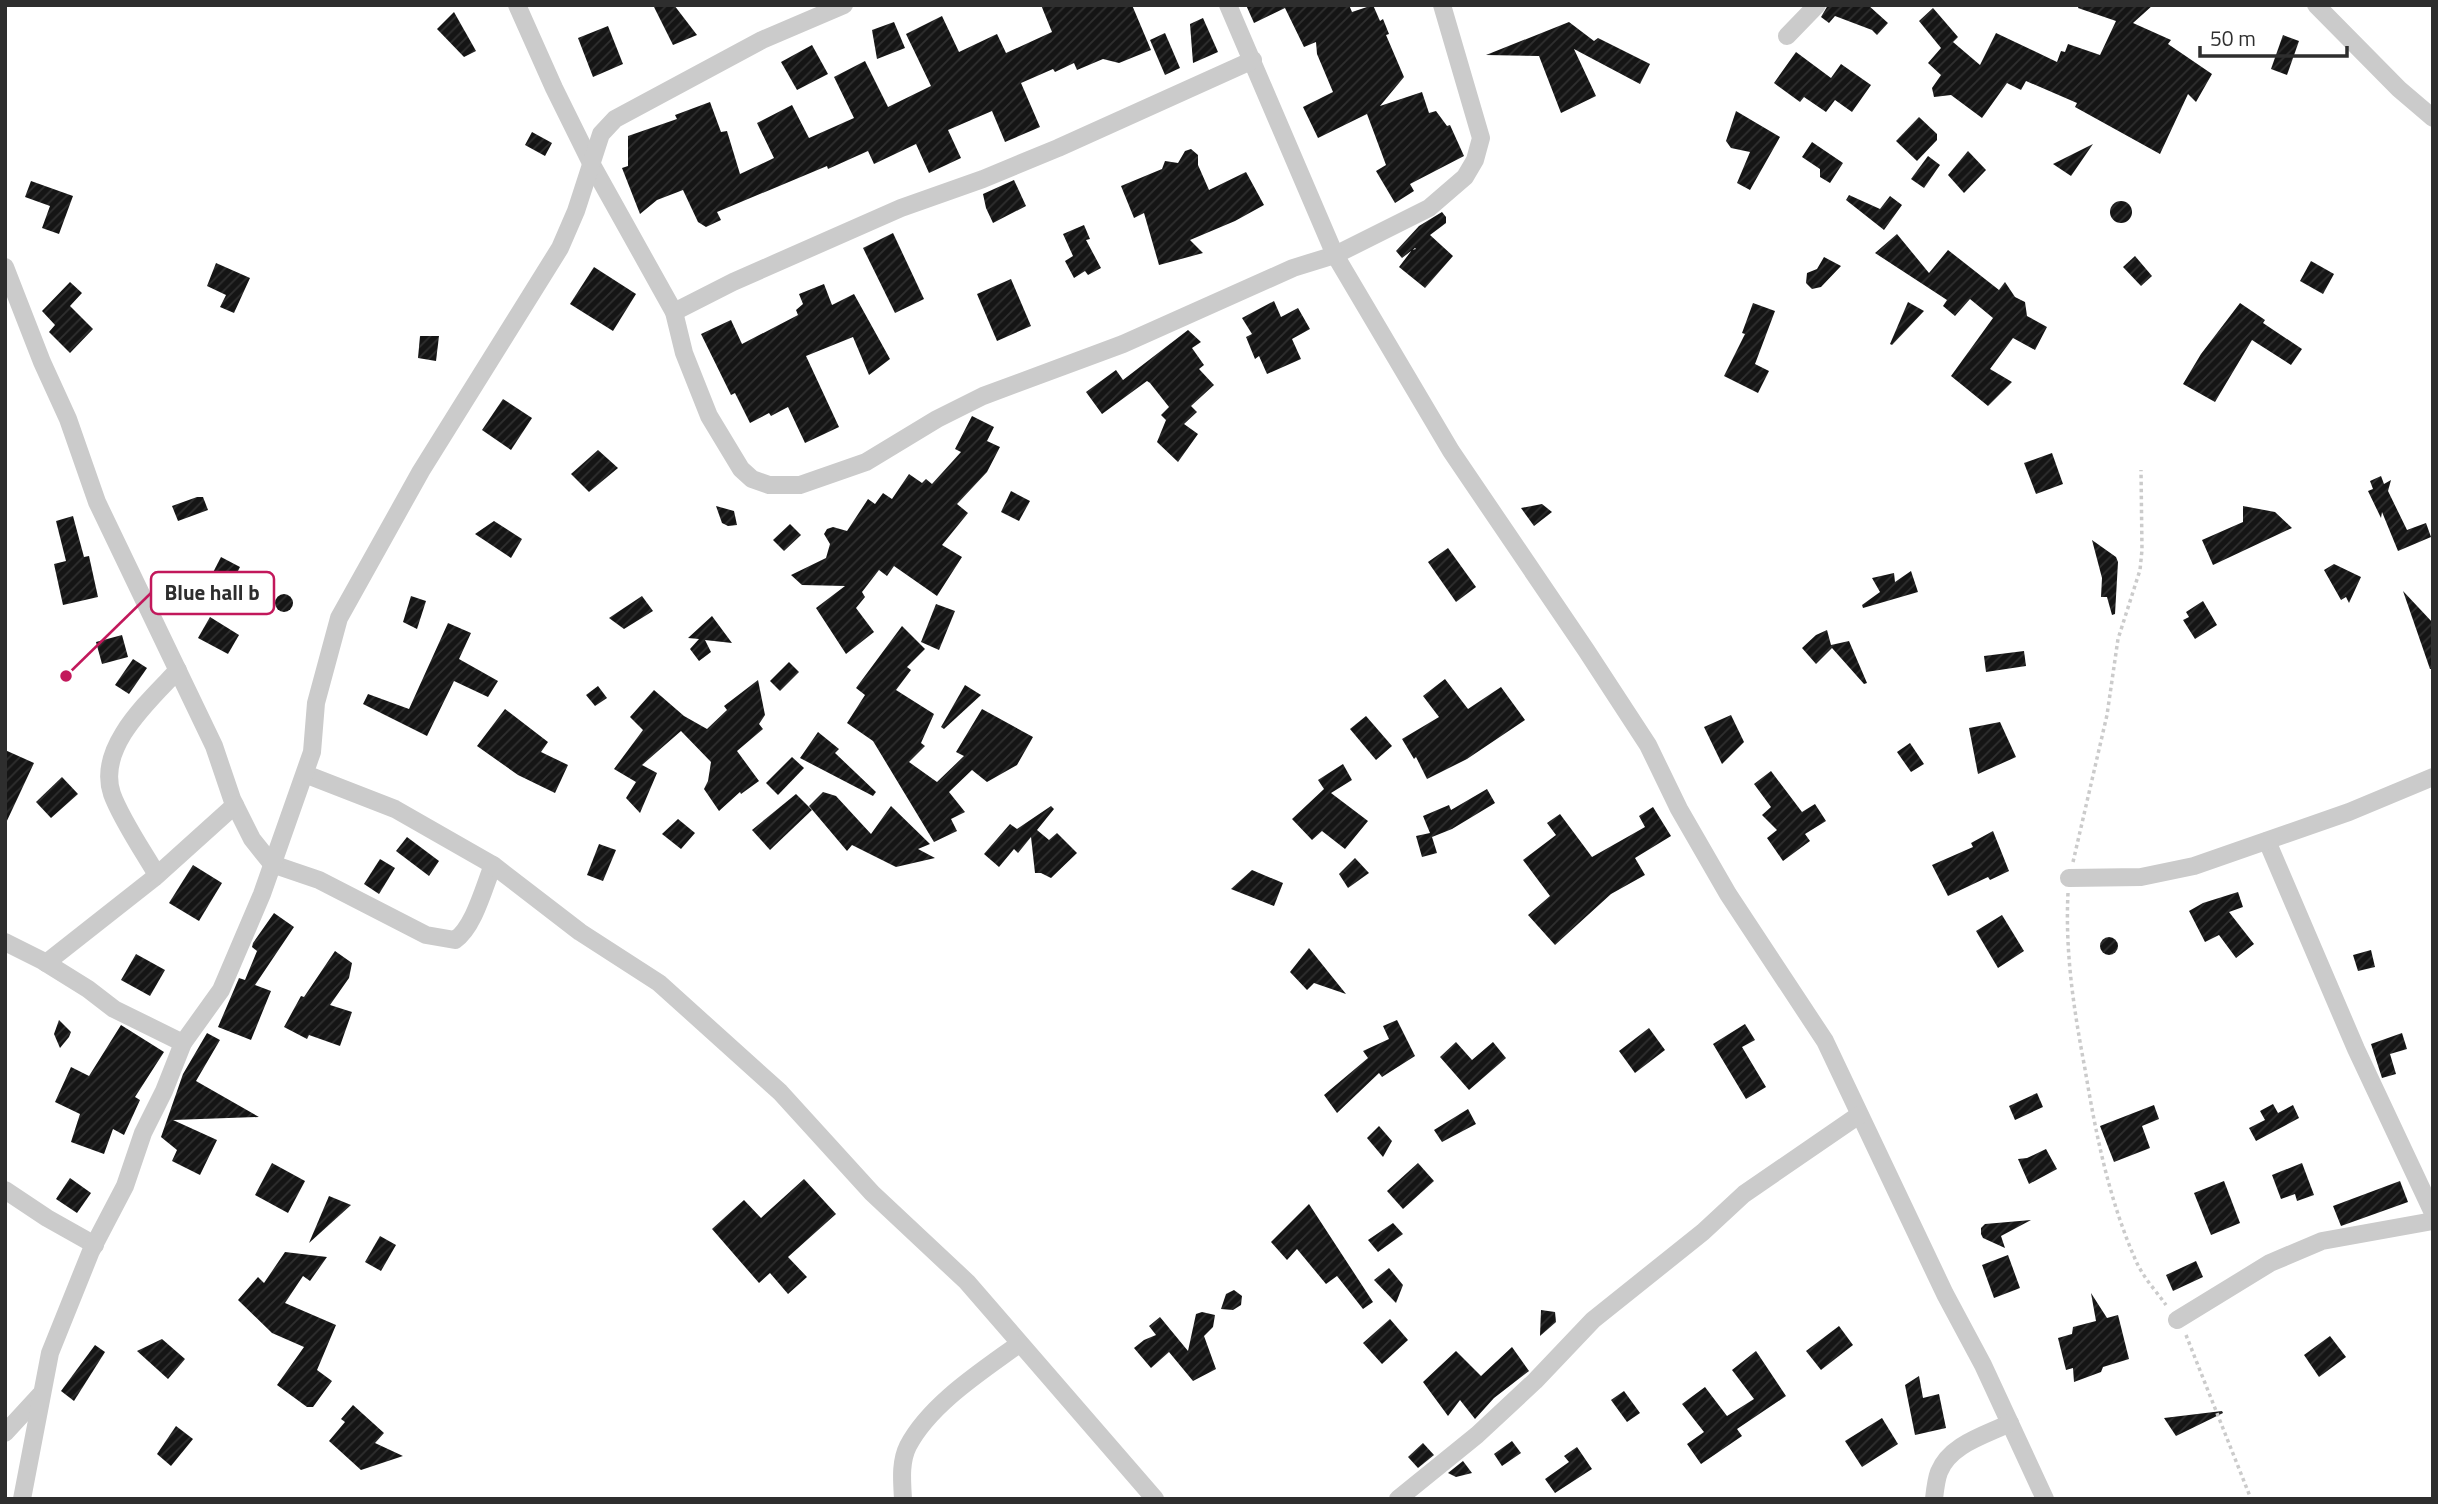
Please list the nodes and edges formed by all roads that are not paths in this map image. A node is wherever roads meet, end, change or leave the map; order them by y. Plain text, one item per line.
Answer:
1 (517, 5) edge
2 (844, 5) edge
3 (1228, 5) edge
4 (1442, 5) edge
5 (1817, 5) edge
6 (2316, 5) edge
7 (1787, 36) dead end
8 (1253, 60) junction
9 (2433, 118) edge
10 (592, 165) junction
11 (1335, 255) junction
12 (5, 267) edge
13 (674, 312) junction
14 (178, 670) junction
15 (305, 774) junction
16 (2433, 777) edge
17 (235, 805) junction
18 (2267, 841) junction
19 (272, 864) junction
20 (494, 865) junction
21 (157, 875) junction
22 (2069, 878) road end
23 (5, 942) edge
24 (46, 963) junction
25 (183, 1043) junction
26 (1859, 1115) junction
27 (5, 1190) edge
28 (2433, 1213) edge
29 (2433, 1221) edge
30 (95, 1245) junction
31 (2177, 1320) road end
32 (1019, 1344) junction
33 (40, 1395) junction
34 (2010, 1423) junction
35 (5, 1433) edge
36 (22, 1499) edge
37 (903, 1499) edge
38 (1155, 1499) edge
39 (1398, 1499) edge
40 (1934, 1499) edge
41 (2045, 1499) edge

1 - 10 street
2 - 10 street
3 - 8 street
4 - 11 street
5 - 7 street
6 - 9 street
8 - 11 street
8 - 13 street
10 - 13 street
10 - 15 street
11 - 13 street
11 - 26 street
12 - 14 street
14 - 17 street
14 - 21 street
15 - 19 street
15 - 20 street
16 - 18 street
17 - 19 street
17 - 21 street
18 - 22 street
18 - 28 street
19 - 20 street
19 - 25 street
20 - 32 street
21 - 24 street
23 - 24 street
24 - 25 street
25 - 30 street
26 - 34 street
26 - 39 street
27 - 30 street
29 - 31 street
30 - 33 street
32 - 37 street
32 - 38 street
33 - 35 street
33 - 36 street
34 - 40 street
34 - 41 street

